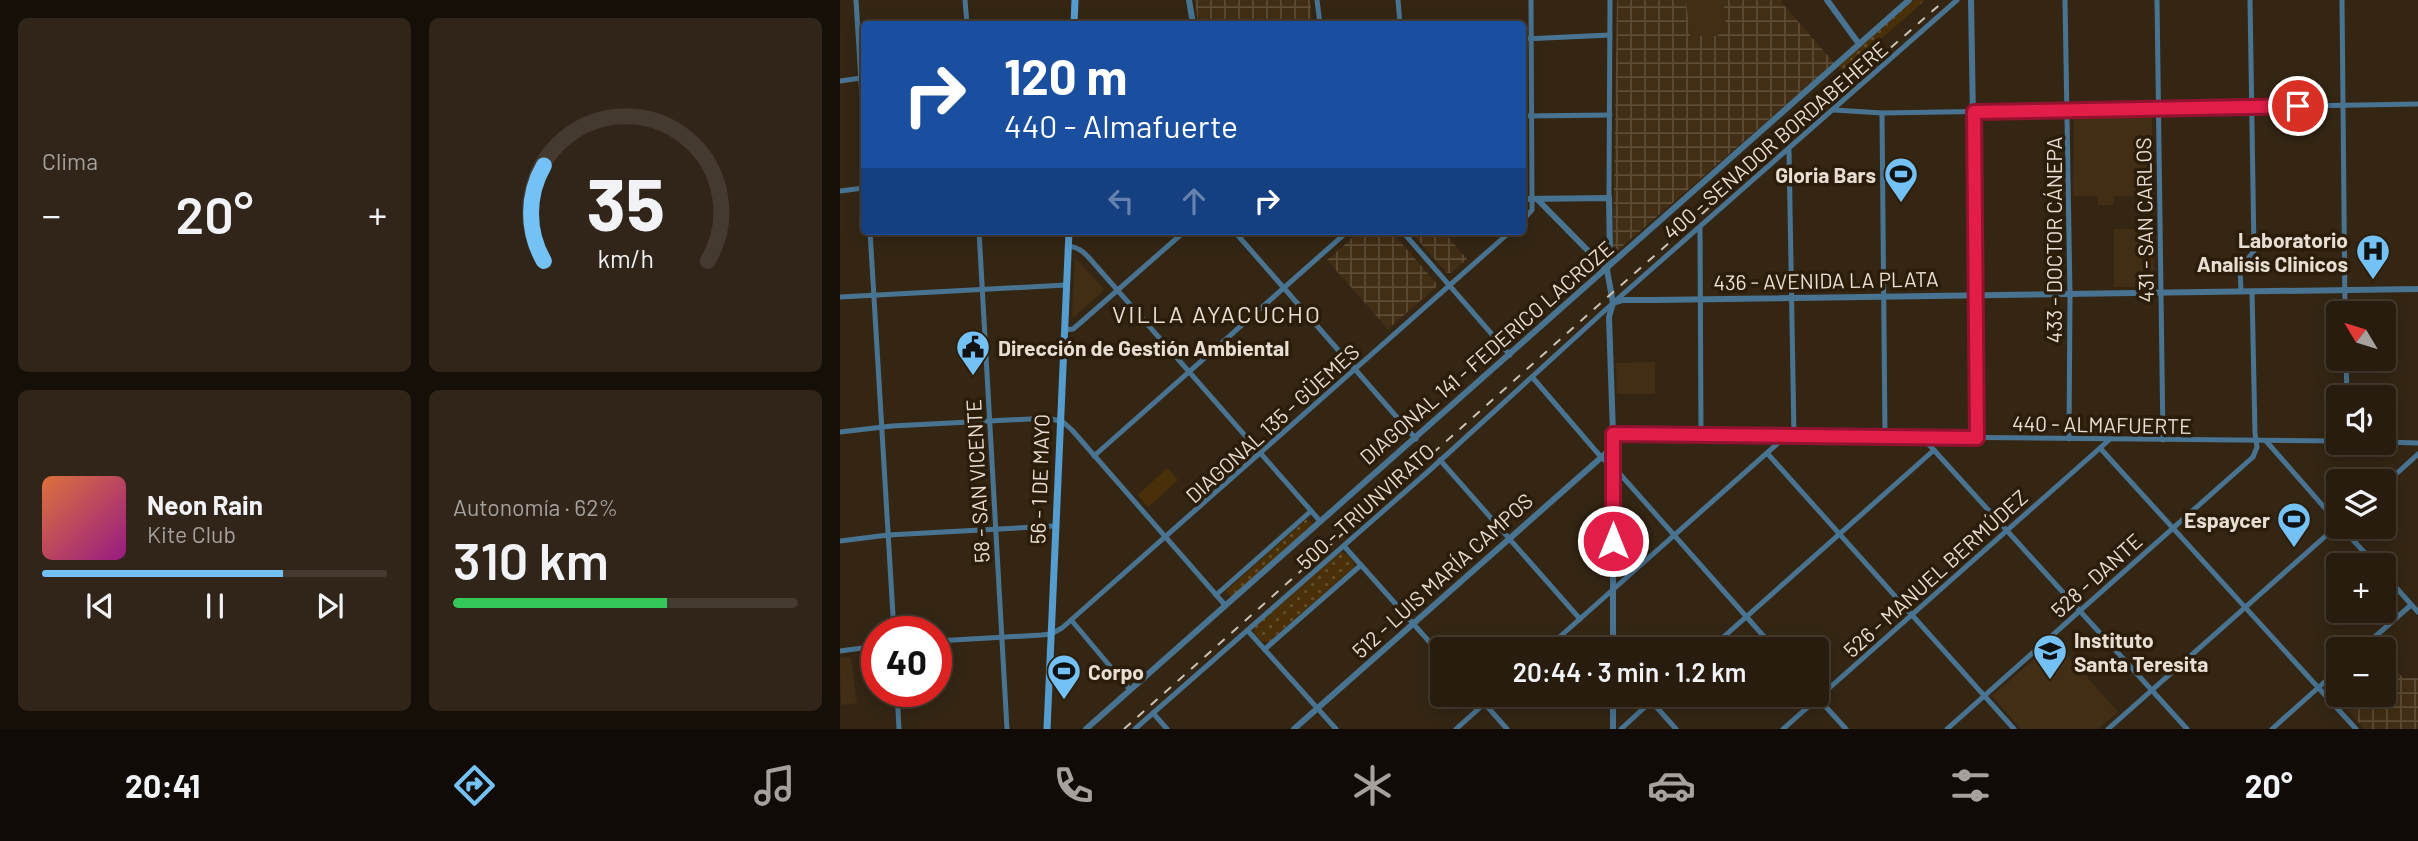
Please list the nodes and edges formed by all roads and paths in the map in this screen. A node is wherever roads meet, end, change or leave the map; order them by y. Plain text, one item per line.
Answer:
1 (856, 0) edge
2 (965, 0) edge
3 (1075, 0) edge
4 (1189, 0) edge
5 (1317, 0) edge
6 (1398, 0) edge
7 (1531, 0) edge
8 (1610, 0) edge
9 (1827, 0) edge
10 (1909, 0) edge
11 (1957, 0) edge
12 (1971, 0) edge
13 (2065, 0) edge
14 (2157, 0) edge
15 (2250, 0) edge
16 (2342, 0) edge
17 (967, 21) edge
18 (1074, 21) edge
19 (1192, 21) edge
20 (1320, 21) edge
21 (1399, 21) edge
22 (1610, 35) junction
23 (1531, 38) junction
24 (1526, 39) edge
25 (1859, 44) junction
26 (861, 56) edge
27 (861, 78) edge
28 (840, 81) edge
29 (2418, 104) edge
30 (2252, 106) junction
31 (2344, 106) junction
32 (2159, 108) junction
33 (1834, 110) junction
34 (2067, 110) junction
35 (1974, 112) junction
36 (1882, 113) junction
37 (1610, 115) junction
38 (1526, 116) edge
39 (1530, 116) junction
40 (1789, 150) junction
41 (861, 188) edge
42 (840, 191) edge
43 (1609, 198) junction
44 (1530, 200) edge
45 (1526, 217) edge
46 (1700, 228) junction
47 (870, 235) edge
48 (979, 235) edge
49 (1069, 235) edge
50 (1180, 235) edge
51 (1238, 235) edge
52 (1344, 235) edge
53 (1406, 235) edge
54 (1506, 235) edge
55 (1068, 246) junction
56 (1607, 270) junction
57 (1066, 285) junction
58 (1450, 285) junction
59 (982, 288) junction
60 (1284, 288) junction
61 (2418, 289) edge
62 (1117, 290) junction
63 (2344, 290) junction
64 (2241, 291) junction
65 (2252, 291) junction
66 (2161, 293) junction
67 (873, 295) junction
68 (2070, 295) junction
69 (1976, 296) junction
70 (840, 297) edge
71 (1883, 297) junction
72 (1791, 298) junction
73 (1700, 299) junction
74 (2344, 301) edge
75 (1613, 303) junction
76 (1065, 330) junction
77 (1510, 355) junction
78 (1357, 369) junction
79 (1189, 372) junction
80 (1533, 378) junction
81 (1059, 420) junction
82 (990, 421) junction
83 (881, 427) junction
84 (840, 432) edge
85 (1613, 434) junction
86 (1701, 435) junction
87 (1786, 436) junction
88 (1794, 436) junction
89 (1885, 436) junction
90 (1922, 437) junction
91 (1977, 438) junction
92 (1416, 439) junction
93 (2069, 439) junction
94 (2109, 440) junction
95 (2163, 440) junction
96 (2257, 441) junction
97 (2266, 441) junction
98 (2326, 442) edge
99 (2396, 443) edge
100 (2418, 443) edge
101 (1613, 447) junction
102 (2100, 448) junction
103 (1934, 450) junction
104 (1767, 453) junction
105 (1261, 454) junction
106 (2418, 454) edge
107 (1094, 456) junction
108 (1601, 457) junction
109 (1440, 460) junction
110 (1613, 468) junction
111 (2396, 474) edge
112 (2326, 510) edge
113 (1311, 511) junction
114 (1320, 521) junction
115 (1055, 526) junction
116 (2174, 527) junction
117 (995, 528) junction
118 (2006, 530) junction
119 (1675, 534) junction
120 (1840, 534) junction
121 (888, 535) junction
122 (2326, 536) edge
123 (1167, 537) junction
124 (1508, 539) junction
125 (2352, 539) edge
126 (840, 541) edge
127 (1344, 546) junction
128 (2365, 553) edge
129 (1361, 565) junction
130 (2396, 588) edge
131 (1613, 590) junction
132 (1216, 595) junction
133 (1225, 605) junction
134 (2411, 605) junction
135 (2246, 607) junction
136 (2079, 611) junction
137 (2418, 612) edge
138 (1912, 614) junction
139 (893, 616) edge
140 (1747, 616) junction
141 (1580, 619) junction
142 (1072, 621) junction
143 (1413, 624) junction
144 (1248, 631) junction
145 (1051, 634) junction
146 (1002, 637) junction
147 (1560, 637) edge
148 (1613, 637) edge
149 (1723, 637) edge
150 (1765, 637) edge
151 (2375, 637) edge
152 (952, 640) edge
153 (1430, 643) edge
154 (861, 648) edge
155 (1265, 649) junction
156 (840, 651) edge
157 (2326, 680) edge
158 (1829, 686) edge
159 (2318, 687) junction
160 (1130, 690) junction
161 (2152, 691) junction
162 (1984, 695) junction
163 (898, 707) edge
164 (1482, 707) edge
165 (1488, 707) edge
166 (1613, 707) edge
167 (1645, 707) edge
168 (1656, 707) edge
169 (1806, 707) edge
170 (1827, 707) edge
171 (1318, 708) junction
172 (1153, 713) junction
173 (899, 729) edge
174 (1007, 729) edge
175 (1047, 729) edge
176 (1086, 729) edge
177 (1135, 729) edge
178 (1167, 729) edge
179 (1294, 729) edge
180 (1336, 729) edge
181 (1456, 729) edge
182 (1507, 729) edge
183 (1613, 729) edge
184 (1621, 729) edge
185 (1676, 729) edge
186 (1783, 729) edge
187 (1846, 729) edge
188 (1947, 729) edge
189 (2014, 729) edge
190 (2108, 729) edge
191 (2187, 729) edge
192 (2272, 729) edge
193 (2356, 729) edge

1 - 26 street
2 - 17 street
3 - 18 main road
4 - 19 street
5 - 20 street
6 - 21 street
7 - 23 street
8 - 22 street
9 - 25 street
10 - 25 street, DIAGONAL 141 - FEDERICO LACROZE
11 - 33 street, 400 - SENADOR BORDABEHERE
12 - 35 street
13 - 34 street, 433 - DOCTOR CÁNEPA
14 - 32 street, 431 - SAN CARLOS
15 - 30 street
16 - 31 street
22 - 23 street
22 - 37 street
23 - 24 street
23 - 39 street
25 - 56 street, DIAGONAL 141 - FEDERICO LACROZE
27 - 28 street
29 - 31 street
30 - 31 street
30 - 32 street
30 - 64 street
31 - 63 street
32 - 34 street
32 - 66 street, 431 - SAN CARLOS
33 - 36 street
33 - 40 street, 400 - SENADOR BORDABEHERE
34 - 35 street
34 - 68 street, 433 - DOCTOR CÁNEPA
35 - 36 street
35 - 69 street
36 - 71 street
37 - 39 street
37 - 43 street
38 - 39 street
39 - 44 street
40 - 46 street, 400 - SENADOR BORDABEHERE
40 - 72 street
41 - 42 street
43 - 44 street
43 - 56 street
44 - 45 street
44 - 56 street
46 - 73 street
46 - 75 street, 400 - SENADOR BORDABEHERE
47 - 67 street
48 - 59 street, 58 - SAN VICENTE
49 - 55 main road, 56 - 1 DE MAYO
50 - 62 street
51 - 60 street
52 - 60 street
53 - 58 street
54 - 58 street, DIAGONAL 135 - GÜEMES
55 - 57 main road, 56 - 1 DE MAYO
55 - 62 street
56 - 75 street
56 - 77 street, DIAGONAL 141 - FEDERICO LACROZE
57 - 59 street
57 - 76 main road, 56 - 1 DE MAYO
58 - 77 street
58 - 78 street, DIAGONAL 135 - GÜEMES
59 - 67 street
59 - 82 street, 58 - SAN VICENTE
60 - 78 street
60 - 79 street
61 - 63 street, 436 - AVENIDA LA PLATA
62 - 76 street
62 - 79 street
63 - 65 street, 436 - AVENIDA LA PLATA
63 - 74 street
64 - 65 street, 436 - AVENIDA LA PLATA
64 - 66 street, 436 - AVENIDA LA PLATA
65 - 96 street
66 - 68 street, 436 - AVENIDA LA PLATA
66 - 95 street, 431 - SAN CARLOS
67 - 70 street
67 - 83 street
68 - 69 street, 436 - AVENIDA LA PLATA
68 - 93 street, 433 - DOCTOR CÁNEPA
69 - 71 street, 436 - AVENIDA LA PLATA
69 - 91 street
71 - 72 street, 436 - AVENIDA LA PLATA
71 - 89 street
72 - 73 street, 436 - AVENIDA LA PLATA
72 - 88 street
73 - 75 street, 436 - AVENIDA LA PLATA
73 - 86 street
75 - 80 street, 500 - TRIUNVIRATO
75 - 85 street
76 - 81 main road, 56 - 1 DE MAYO
77 - 92 street, DIAGONAL 141 - FEDERICO LACROZE
78 - 92 street
78 - 105 street, DIAGONAL 135 - GÜEMES
79 - 105 street
79 - 107 street
80 - 108 street
80 - 109 street, 500 - TRIUNVIRATO
81 - 82 street
81 - 107 street
81 - 115 main road, 56 - 1 DE MAYO
82 - 83 street
82 - 117 street, 58 - SAN VICENTE
83 - 84 street
83 - 121 street
85 - 86 street, 440 - ALMAFUERTE
85 - 101 street
86 - 87 street, 440 - ALMAFUERTE
87 - 88 street, 440 - ALMAFUERTE
87 - 104 street
88 - 89 street, 440 - ALMAFUERTE
89 - 90 street, 440 - ALMAFUERTE
90 - 91 street, 440 - ALMAFUERTE
90 - 103 street
91 - 93 street, 440 - ALMAFUERTE
92 - 114 street, DIAGONAL 141 - FEDERICO LACROZE
93 - 94 street, 440 - ALMAFUERTE
94 - 95 street, 440 - ALMAFUERTE
94 - 102 street, 526 - MANUEL BERMÚDEZ
95 - 96 street, 440 - ALMAFUERTE
96 - 97 street, 440 - ALMAFUERTE
96 - 116 street, 528 - DANTE
97 - 98 street, 440 - ALMAFUERTE
97 - 112 street
99 - 100 street
101 - 108 street, 512 - LUIS MARÍA CAMPOS
101 - 110 street
102 - 116 street
102 - 118 street, 526 - MANUEL BERMÚDEZ
103 - 118 street
103 - 120 street
104 - 119 street
104 - 120 street
105 - 113 street
105 - 123 street, DIAGONAL 135 - GÜEMES
106 - 111 street
107 - 123 street
108 - 110 street
108 - 124 street, 512 - LUIS MARÍA CAMPOS
109 - 124 street
109 - 127 street, 500 - TRIUNVIRATO
110 - 119 street
110 - 131 street
113 - 114 street
113 - 132 street
114 - 133 street, DIAGONAL 141 - FEDERICO LACROZE
115 - 117 street
115 - 145 main road, 56 - 1 DE MAYO
116 - 135 street
116 - 136 street, 528 - DANTE
117 - 121 street
117 - 146 street, 58 - SAN VICENTE
118 - 136 street
118 - 138 street, 526 - MANUEL BERMÚDEZ
119 - 131 street
119 - 140 street
120 - 138 street
120 - 140 street
121 - 126 street
121 - 139 street
122 - 135 street
123 - 132 street
123 - 142 street, DIAGONAL 135 - GÜEMES
124 - 141 street
124 - 143 street, 512 - LUIS MARÍA CAMPOS
125 - 128 street
127 - 129 street
127 - 144 street, 500 - TRIUNVIRATO
129 - 143 street
129 - 155 street
130 - 134 street
131 - 141 street
131 - 148 street
132 - 133 street
133 - 160 street, DIAGONAL 141 - FEDERICO LACROZE
134 - 137 street
134 - 151 street
135 - 159 street
135 - 161 street
136 - 161 street
136 - 162 street, 528 - DANTE
138 - 158 street, 526 - MANUEL BERMÚDEZ
138 - 162 street
140 - 149 street
140 - 150 street
141 - 147 street
142 - 145 street, DIAGONAL 135 - GÜEMES
142 - 160 street
143 - 153 street
143 - 171 street, 512 - LUIS MARÍA CAMPOS
144 - 155 street
144 - 172 street, 500 - TRIUNVIRATO
145 - 146 street
145 - 175 main road, 56 - 1 DE MAYO
146 - 152 street
146 - 174 street, 58 - SAN VICENTE
154 - 156 street
155 - 171 street
157 - 159 street
159 - 192 street
159 - 193 street
160 - 176 street, DIAGONAL 141 - FEDERICO LACROZE
161 - 190 street
161 - 191 street
162 - 188 street, 528 - DANTE
162 - 189 street
163 - 173 street
164 - 181 street
165 - 182 street
166 - 183 street
167 - 184 street
168 - 185 street
169 - 186 street, 526 - MANUEL BERMÚDEZ
170 - 187 street
171 - 179 street, 512 - LUIS MARÍA CAMPOS
171 - 180 street
172 - 177 street, 500 - TRIUNVIRATO
172 - 178 street

